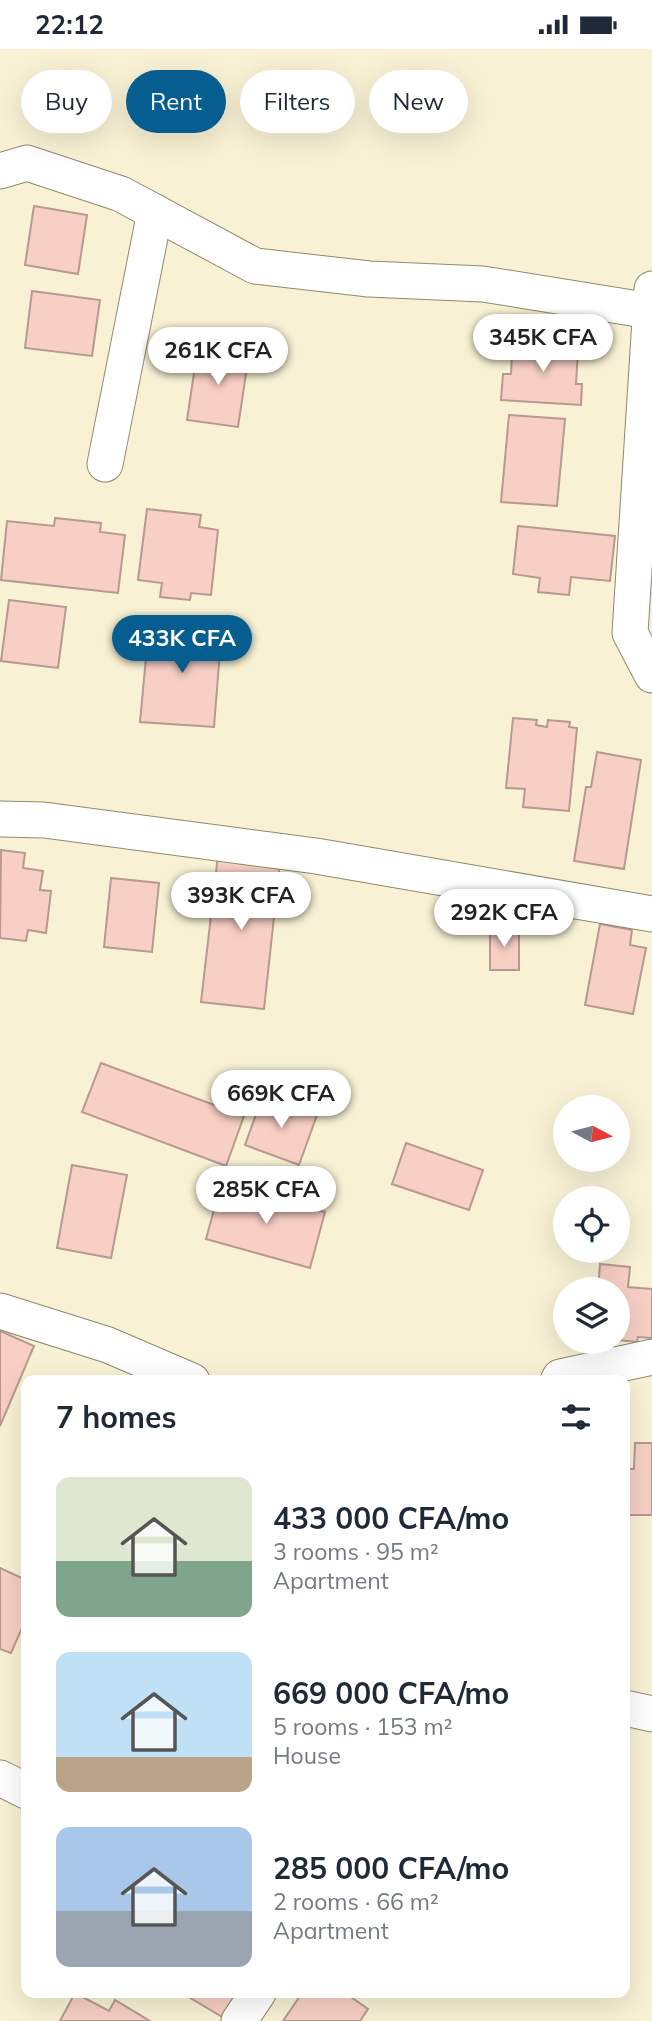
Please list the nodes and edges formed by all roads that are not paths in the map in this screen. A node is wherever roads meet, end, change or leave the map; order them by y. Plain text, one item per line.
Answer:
1 (0, 171) edge
2 (155, 212) junction
3 (651, 300) edge
4 (105, 464) dead end
5 (641, 631) edge
6 (652, 675) edge
7 (0, 819) edge
8 (652, 914) edge
9 (0, 1311) edge
10 (652, 1357) edge
11 (178, 1375) edge
12 (569, 1375) edge
13 (630, 1709) edge
14 (652, 1714) edge
15 (0, 1778) edge
16 (21, 1788) edge
17 (255, 1998) edge
18 (239, 2021) edge

1 - 2 street
2 - 3 street
2 - 4 street
3 - 5 street
5 - 6 street
7 - 8 street
9 - 11 street
10 - 12 street
13 - 14 street
15 - 16 street
17 - 18 street

